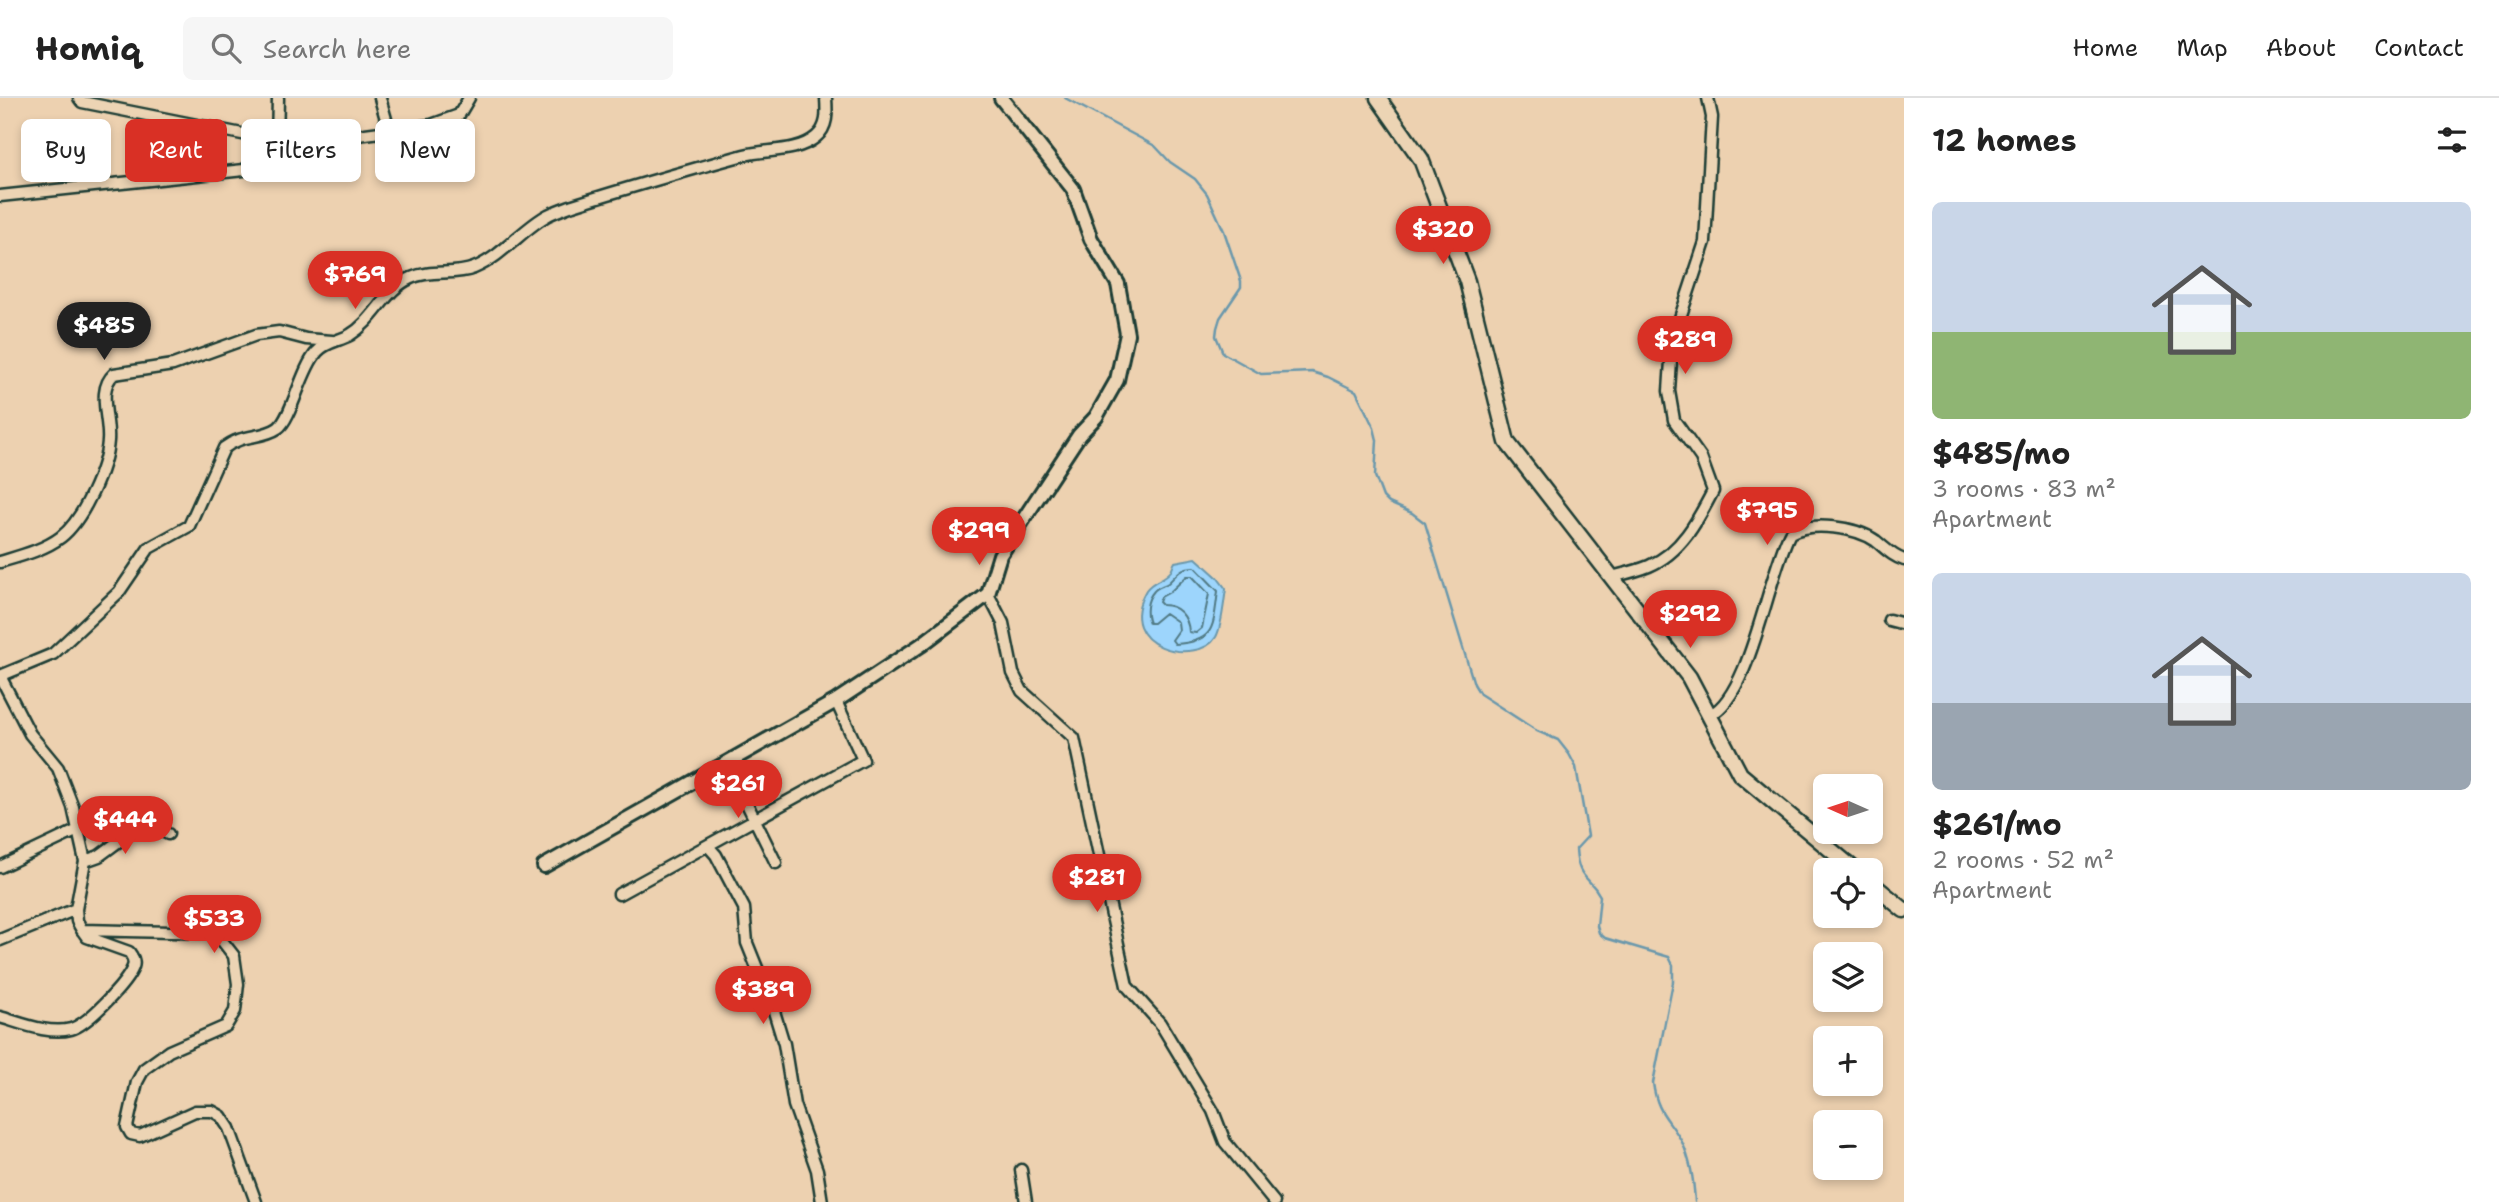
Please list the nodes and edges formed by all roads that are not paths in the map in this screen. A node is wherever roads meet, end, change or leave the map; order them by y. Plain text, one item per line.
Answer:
1 (79, 98) edge
2 (278, 98) edge
3 (380, 98) edge
4 (469, 98) edge
5 (826, 98) edge
6 (1001, 98) edge
7 (1377, 98) edge
8 (1708, 98) edge
9 (278, 119) edge
10 (386, 119) edge
11 (447, 119) edge
12 (241, 134) edge
13 (241, 170) edge
14 (0, 197) edge
15 (333, 341) junction
16 (1904, 560) edge
17 (0, 562) edge
18 (1611, 577) junction
19 (988, 594) junction
20 (1889, 620) dead end
21 (1904, 624) edge
22 (836, 701) junction
23 (1710, 715) junction
24 (727, 763) junction
25 (755, 819) junction
26 (78, 830) junction
27 (168, 834) dead end
28 (708, 846) junction
29 (1841, 858) edge
30 (85, 861) junction
31 (776, 863) dead end
32 (544, 866) dead end
33 (0, 867) edge
34 (1883, 893) edge
35 (619, 894) dead end
36 (76, 909) junction
37 (1904, 910) edge
38 (82, 930) junction
39 (0, 940) edge
40 (0, 1017) edge
41 (1021, 1170) dead end
42 (256, 1202) edge
43 (822, 1202) edge
44 (1026, 1202) edge
45 (1273, 1202) edge

1 - 12 street
2 - 9 street
3 - 10 street
4 - 11 street
5 - 15 street
6 - 19 street
7 - 18 main road
8 - 18 street
13 - 14 street
15 - 17 street
15 - 26 street
16 - 23 street
18 - 23 main road
19 - 22 street
19 - 45 street
20 - 21 street
22 - 24 street
22 - 25 street
23 - 29 main road
24 - 25 street
24 - 32 street
25 - 28 street
25 - 31 street
26 - 30 street
26 - 33 street
27 - 30 street
28 - 35 street
28 - 43 street
30 - 36 street
34 - 37 main road
36 - 38 street
36 - 39 street
38 - 40 street
38 - 42 street
41 - 44 street

